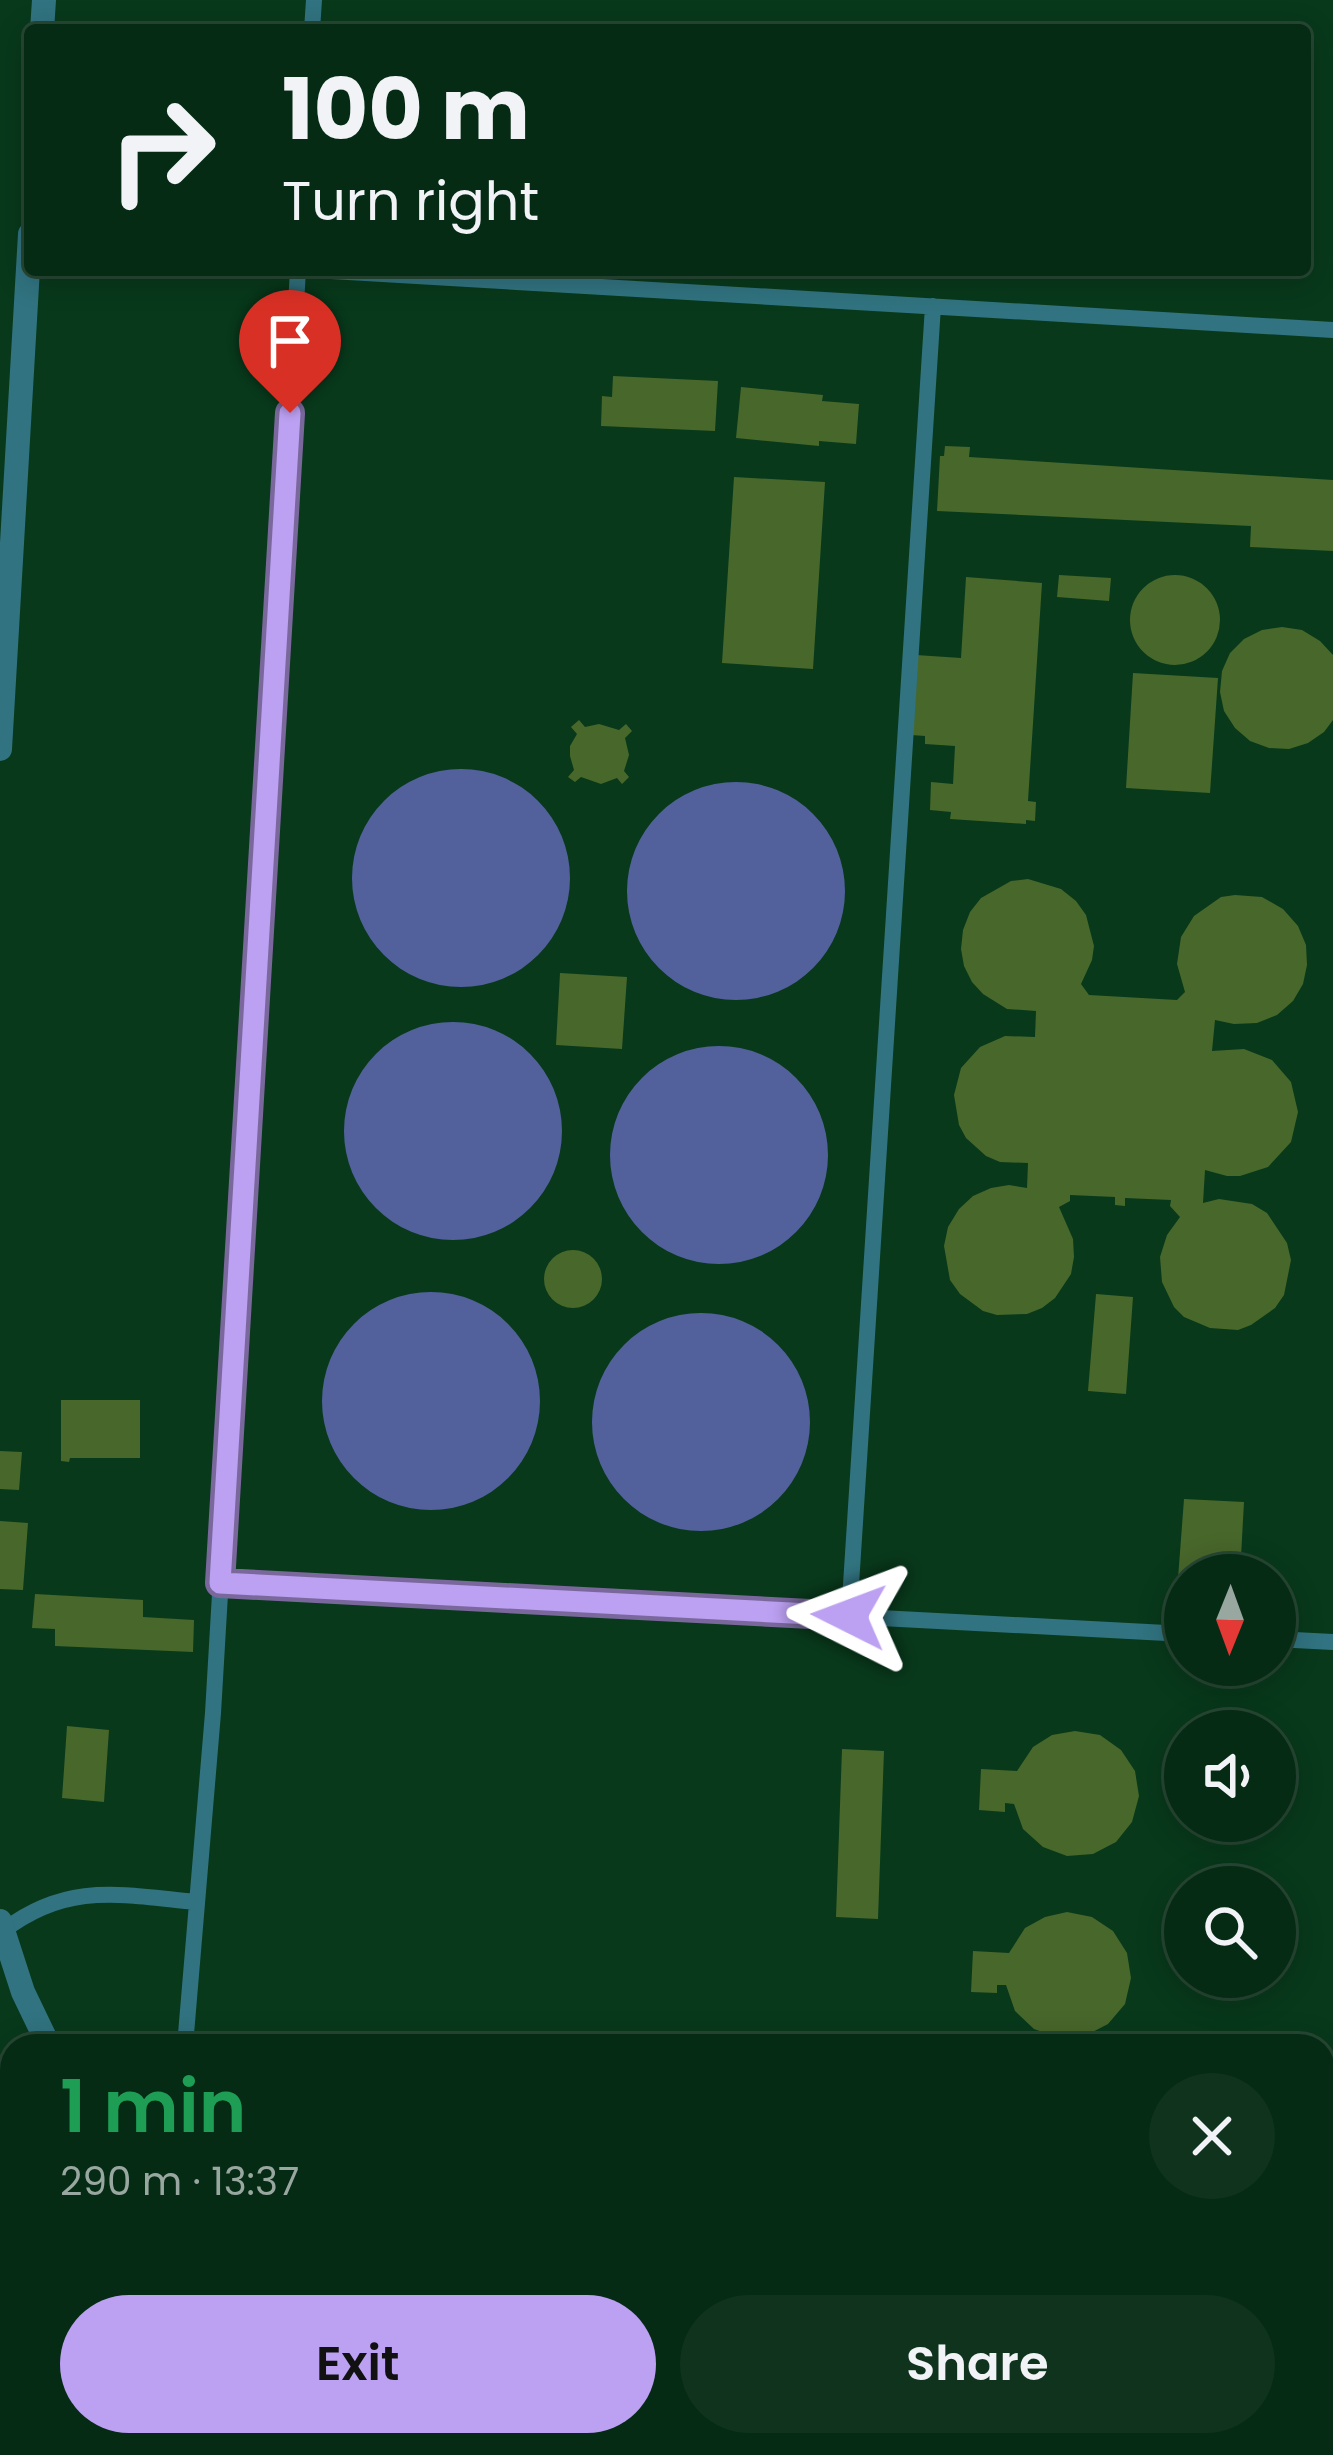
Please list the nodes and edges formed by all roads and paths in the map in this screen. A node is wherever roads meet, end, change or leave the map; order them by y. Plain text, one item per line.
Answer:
1 (28, 276) edge
2 (298, 276) edge
3 (417, 276) edge
4 (933, 306) junction
5 (1333, 330) edge
6 (0, 749) edge
7 (220, 1583) junction
8 (849, 1616) junction
9 (1164, 1633) edge
10 (1296, 1640) edge
11 (1333, 1642) edge
12 (197, 1902) junction
13 (2, 1926) edge
14 (6, 1962) edge
15 (43, 2034) edge
16 (186, 2034) edge

1 - 6 street
2 - 7 lane
3 - 4 lane
4 - 5 lane
4 - 8 lane
7 - 8 lane
7 - 12 lane
8 - 9 lane
10 - 11 lane
12 - 13 lane
12 - 16 lane
13 - 14 street
14 - 15 street

